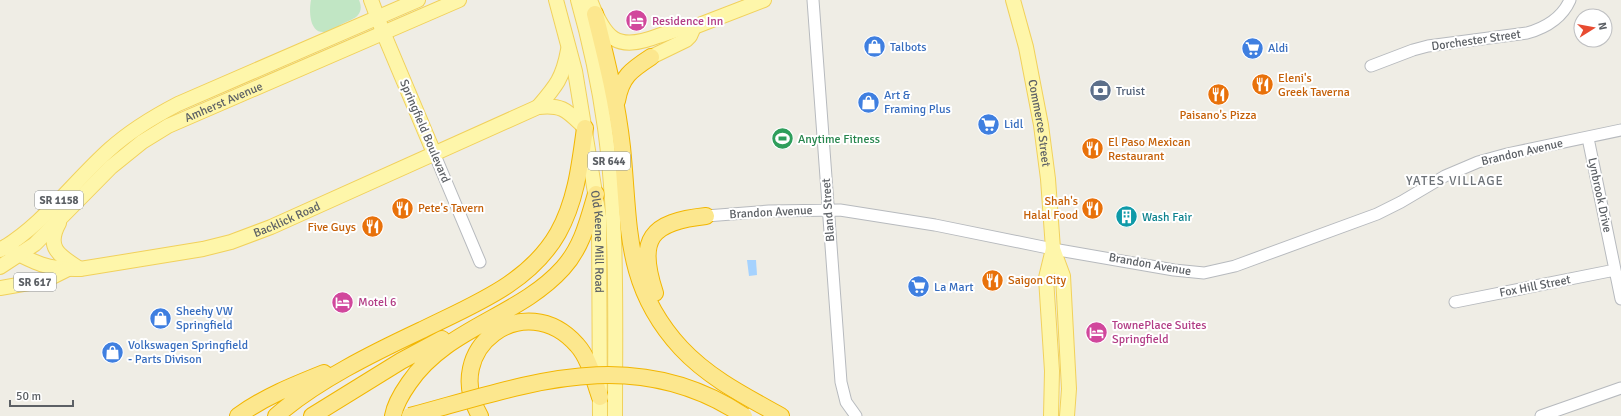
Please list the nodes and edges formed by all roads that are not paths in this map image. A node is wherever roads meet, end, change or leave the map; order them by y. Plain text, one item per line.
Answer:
1 (371, 0) edge
2 (418, 0) edge
3 (460, 0) edge
4 (556, 0) edge
5 (578, 0) edge
6 (764, 0) edge
7 (813, 0) edge
8 (1013, 0) edge
9 (1570, 0) edge
10 (592, 7) edge
11 (377, 18) junction
12 (694, 28) junction
13 (383, 32) junction
14 (569, 46) junction
15 (651, 57) joint
16 (1371, 66) dead end
17 (616, 105) junction
18 (538, 107) junction
19 (585, 128) junction
20 (1621, 130) edge
21 (1588, 138) junction
22 (434, 153) junction
23 (596, 194) junction
24 (828, 209) junction
25 (706, 216) joint
26 (61, 219) junction
27 (2, 247) edge
28 (1054, 248) junction
29 (20, 255) junction
30 (480, 262) dead end
31 (0, 267) edge
32 (74, 269) junction
33 (1615, 270) junction
34 (0, 288) edge
35 (1621, 299) edge
36 (1455, 302) dead end
37 (510, 307) junction
38 (664, 328) junction
39 (378, 351) junction
40 (1621, 388) edge
41 (600, 397) junction
42 (393, 415) edge
43 (238, 416) edge
44 (276, 416) edge
45 (312, 416) edge
46 (410, 416) edge
47 (480, 416) edge
48 (600, 416) edge
49 (615, 416) edge
50 (744, 416) edge
51 (780, 416) edge
52 (856, 416) edge
53 (1051, 416) edge
54 (1068, 416) edge
55 (1541, 416) edge

1 - 11 main road, Springfield Boulevard
2 - 11 main road, Amherst Avenue / SR 1158
3 - 13 main road, Amherst Avenue / SR 1158
4 - 14 main road, Old Keene Mill Road / SR 644
5 - 49 main road, Old Keene Mill Road / SR 644
6 - 12 main road
7 - 24 street, Bland Street
8 - 28 main road, Commerce Street
9 - 16 street, Dorchester Street
10 - 12 main road
10 - 17 highway
11 - 13 main road, Springfield Boulevard
11 - 27 main road, Amherst Avenue / SR 1158
12 - 15 main road
13 - 22 main road, Springfield Boulevard
13 - 26 main road, Amherst Avenue / SR 1158
14 - 18 main road
14 - 19 main road, Old Keene Mill Road / SR 644
15 - 17 highway
17 - 38 highway
18 - 19 main road
18 - 22 main road, Backlick Road / SR 617
19 - 23 main road, Old Keene Mill Road / SR 644
19 - 39 highway
20 - 21 street, Brandon Avenue
21 - 28 street, Brandon Avenue
21 - 33 street, Lynbrook Drive
22 - 30 street, Springfield Boulevard
22 - 32 main road, Backlick Road / SR 617
23 - 37 highway
23 - 41 main road, Old Keene Mill Road / SR 644
24 - 25 street, Brandon Avenue
24 - 28 street, Brandon Avenue
24 - 52 street, Bland Street
25 - 38 highway
26 - 29 main road, Amherst Avenue / SR 1158
26 - 32 main road
27 - 29 main road, Backlick Road / SR 617
28 - 53 main road, Commerce Street
28 - 54 main road, Commerce Street
29 - 31 main road, SR 1158
29 - 32 main road, Backlick Road / SR 617
32 - 34 main road, SR 617
33 - 35 street, Lynbrook Drive
33 - 36 street, Fox Hill Street
37 - 42 highway
37 - 45 highway
38 - 51 highway
39 - 43 highway
39 - 44 highway
40 - 55 street
41 - 47 highway
41 - 48 main road, Old Keene Mill Road / SR 644
46 - 50 highway, bridge

